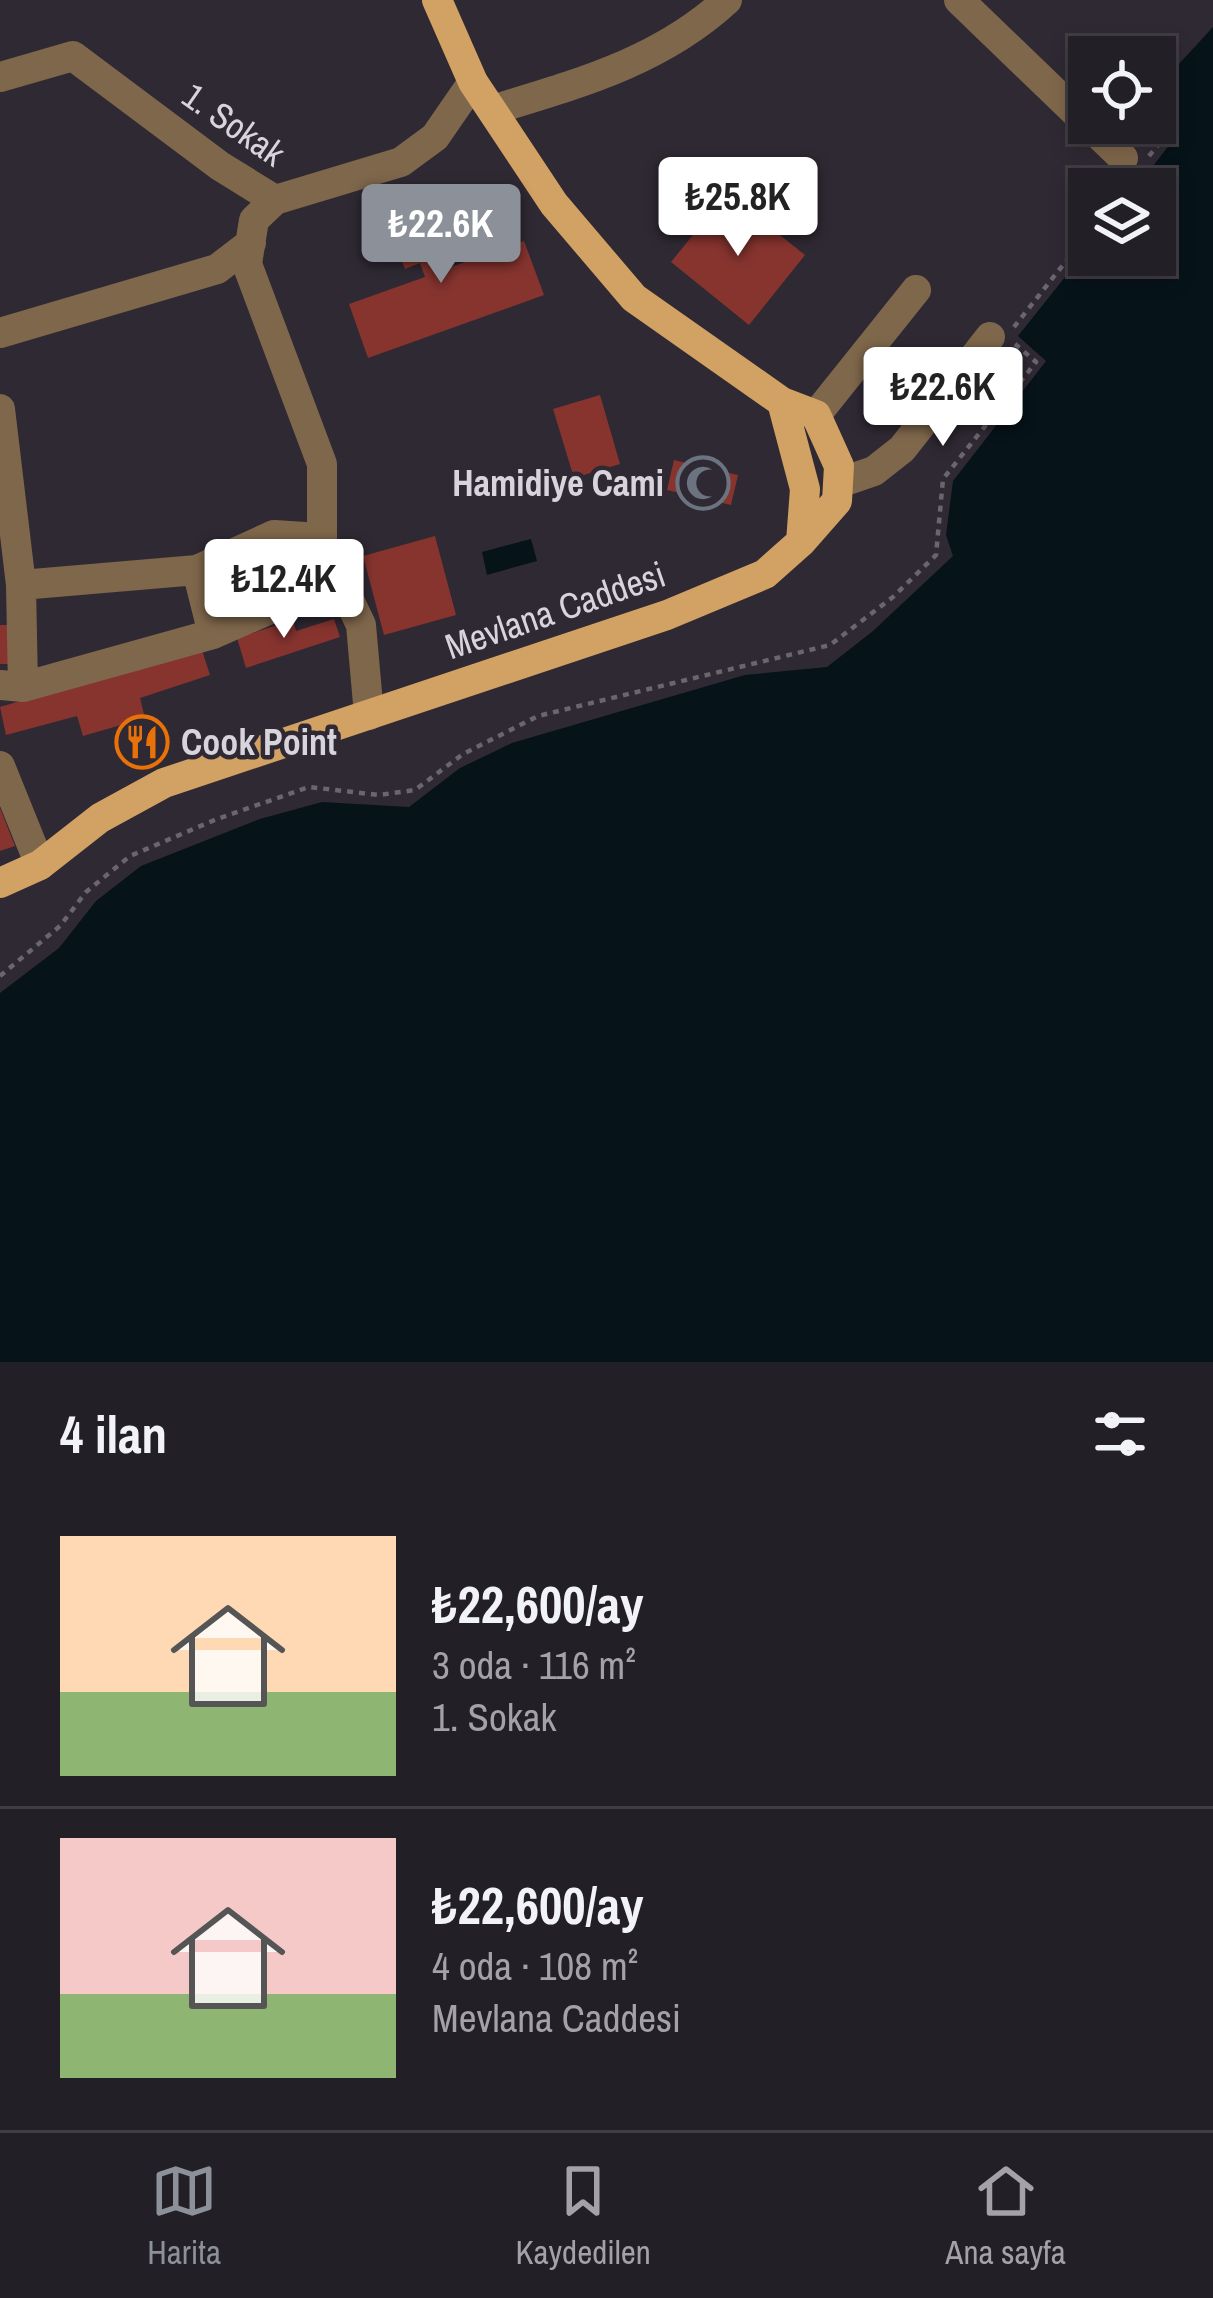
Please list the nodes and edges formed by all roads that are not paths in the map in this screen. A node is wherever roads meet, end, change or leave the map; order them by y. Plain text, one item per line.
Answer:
1 (436, 0) edge
2 (727, 0) edge
3 (959, 0) edge
4 (0, 77) edge
5 (472, 82) junction
6 (492, 110) junction
7 (1123, 158) dead end
8 (275, 200) junction
9 (251, 243) junction
10 (916, 290) dead end
11 (0, 333) edge
12 (990, 337) dead end
13 (782, 401) junction
14 (0, 410) edge
15 (816, 415) junction
16 (838, 483) junction
17 (802, 542) junction
18 (322, 559) junction
19 (197, 570) junction
20 (21, 585) junction
21 (326, 592) junction
22 (213, 634) junction
23 (11, 686) edge
24 (369, 716) junction
25 (0, 766) edge
26 (40, 865) junction
27 (0, 883) edge

1 - 5 main road
2 - 6 street
3 - 7 street
4 - 8 street, 1. Sokak
5 - 6 main road
5 - 8 street, 1. Sokak
6 - 13 main road
8 - 9 street
9 - 11 street
9 - 18 street
10 - 15 street
12 - 16 street
13 - 15 main road
13 - 17 main road
14 - 20 street
15 - 16 main road
16 - 17 main road, Mevlana Caddesi
17 - 24 main road, Mevlana Caddesi
18 - 19 street
18 - 21 street
19 - 20 street
19 - 22 street
20 - 23 street
21 - 22 street
21 - 24 street
22 - 23 street
24 - 26 main road, Mevlana Caddesi
25 - 26 street
26 - 27 main road, Mevlana Caddesi

